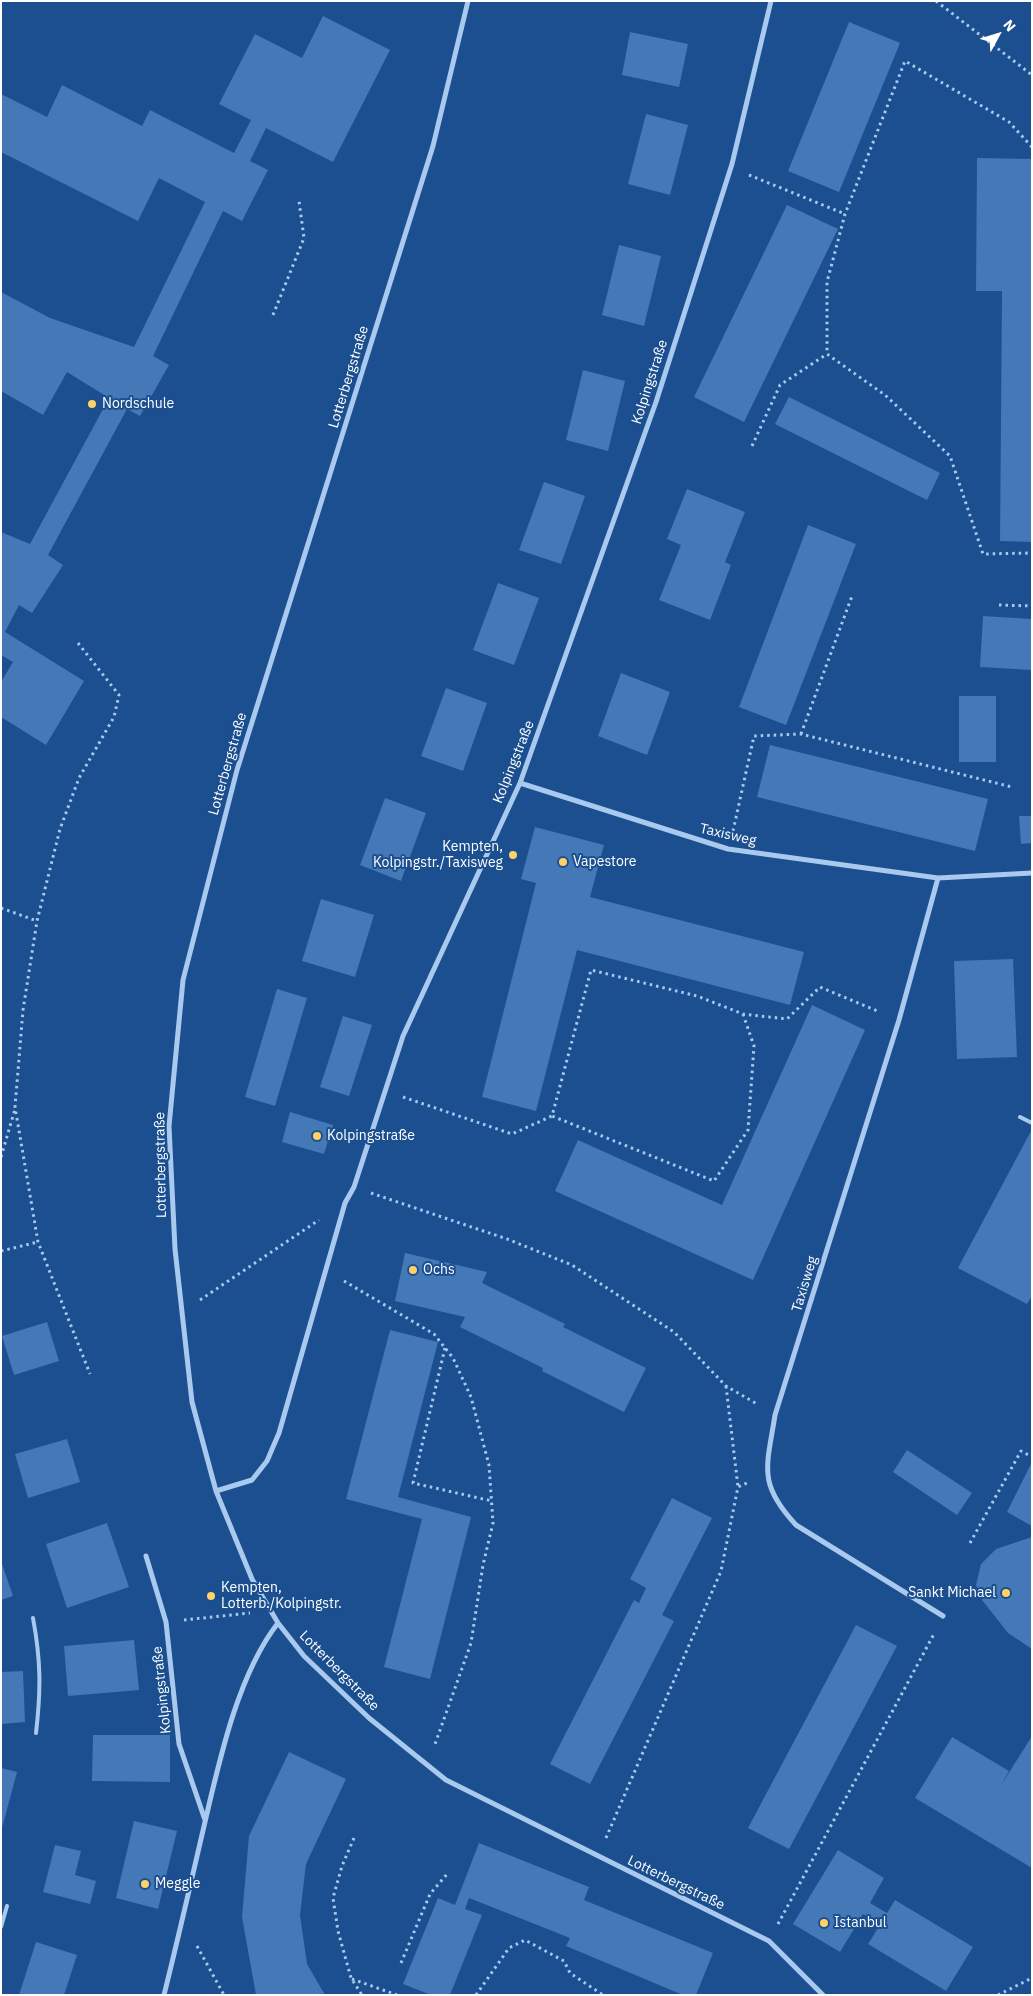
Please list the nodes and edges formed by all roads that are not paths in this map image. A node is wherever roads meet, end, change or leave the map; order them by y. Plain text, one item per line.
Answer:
1 (468, 1) edge
2 (771, 1) edge
3 (520, 783) junction
4 (1032, 873) edge
5 (938, 878) junction
6 (1020, 1117) dead end
7 (1032, 1123) edge
8 (216, 1490) junction
9 (146, 1556) dead end
10 (943, 1616) road end
11 (33, 1618) dead end
12 (278, 1623) junction
13 (36, 1733) dead end
14 (205, 1821) junction
15 (7, 1906) dead end
16 (1, 1927) edge
17 (164, 1995) edge
18 (823, 1995) edge

1 - 8 street, Lotterbergstraße
2 - 3 street, Kolpingstraße
3 - 5 street, Taxisweg
3 - 8 street, Kolpingstraße
4 - 5 street, Taxisweg
5 - 10 street, Taxisweg
6 - 7 lane
8 - 12 street, Lotterbergstraße
9 - 14 street, Kolpingstraße
11 - 13 lane
12 - 14 street
12 - 18 street, Lotterbergstraße
14 - 17 street
15 - 16 lane

